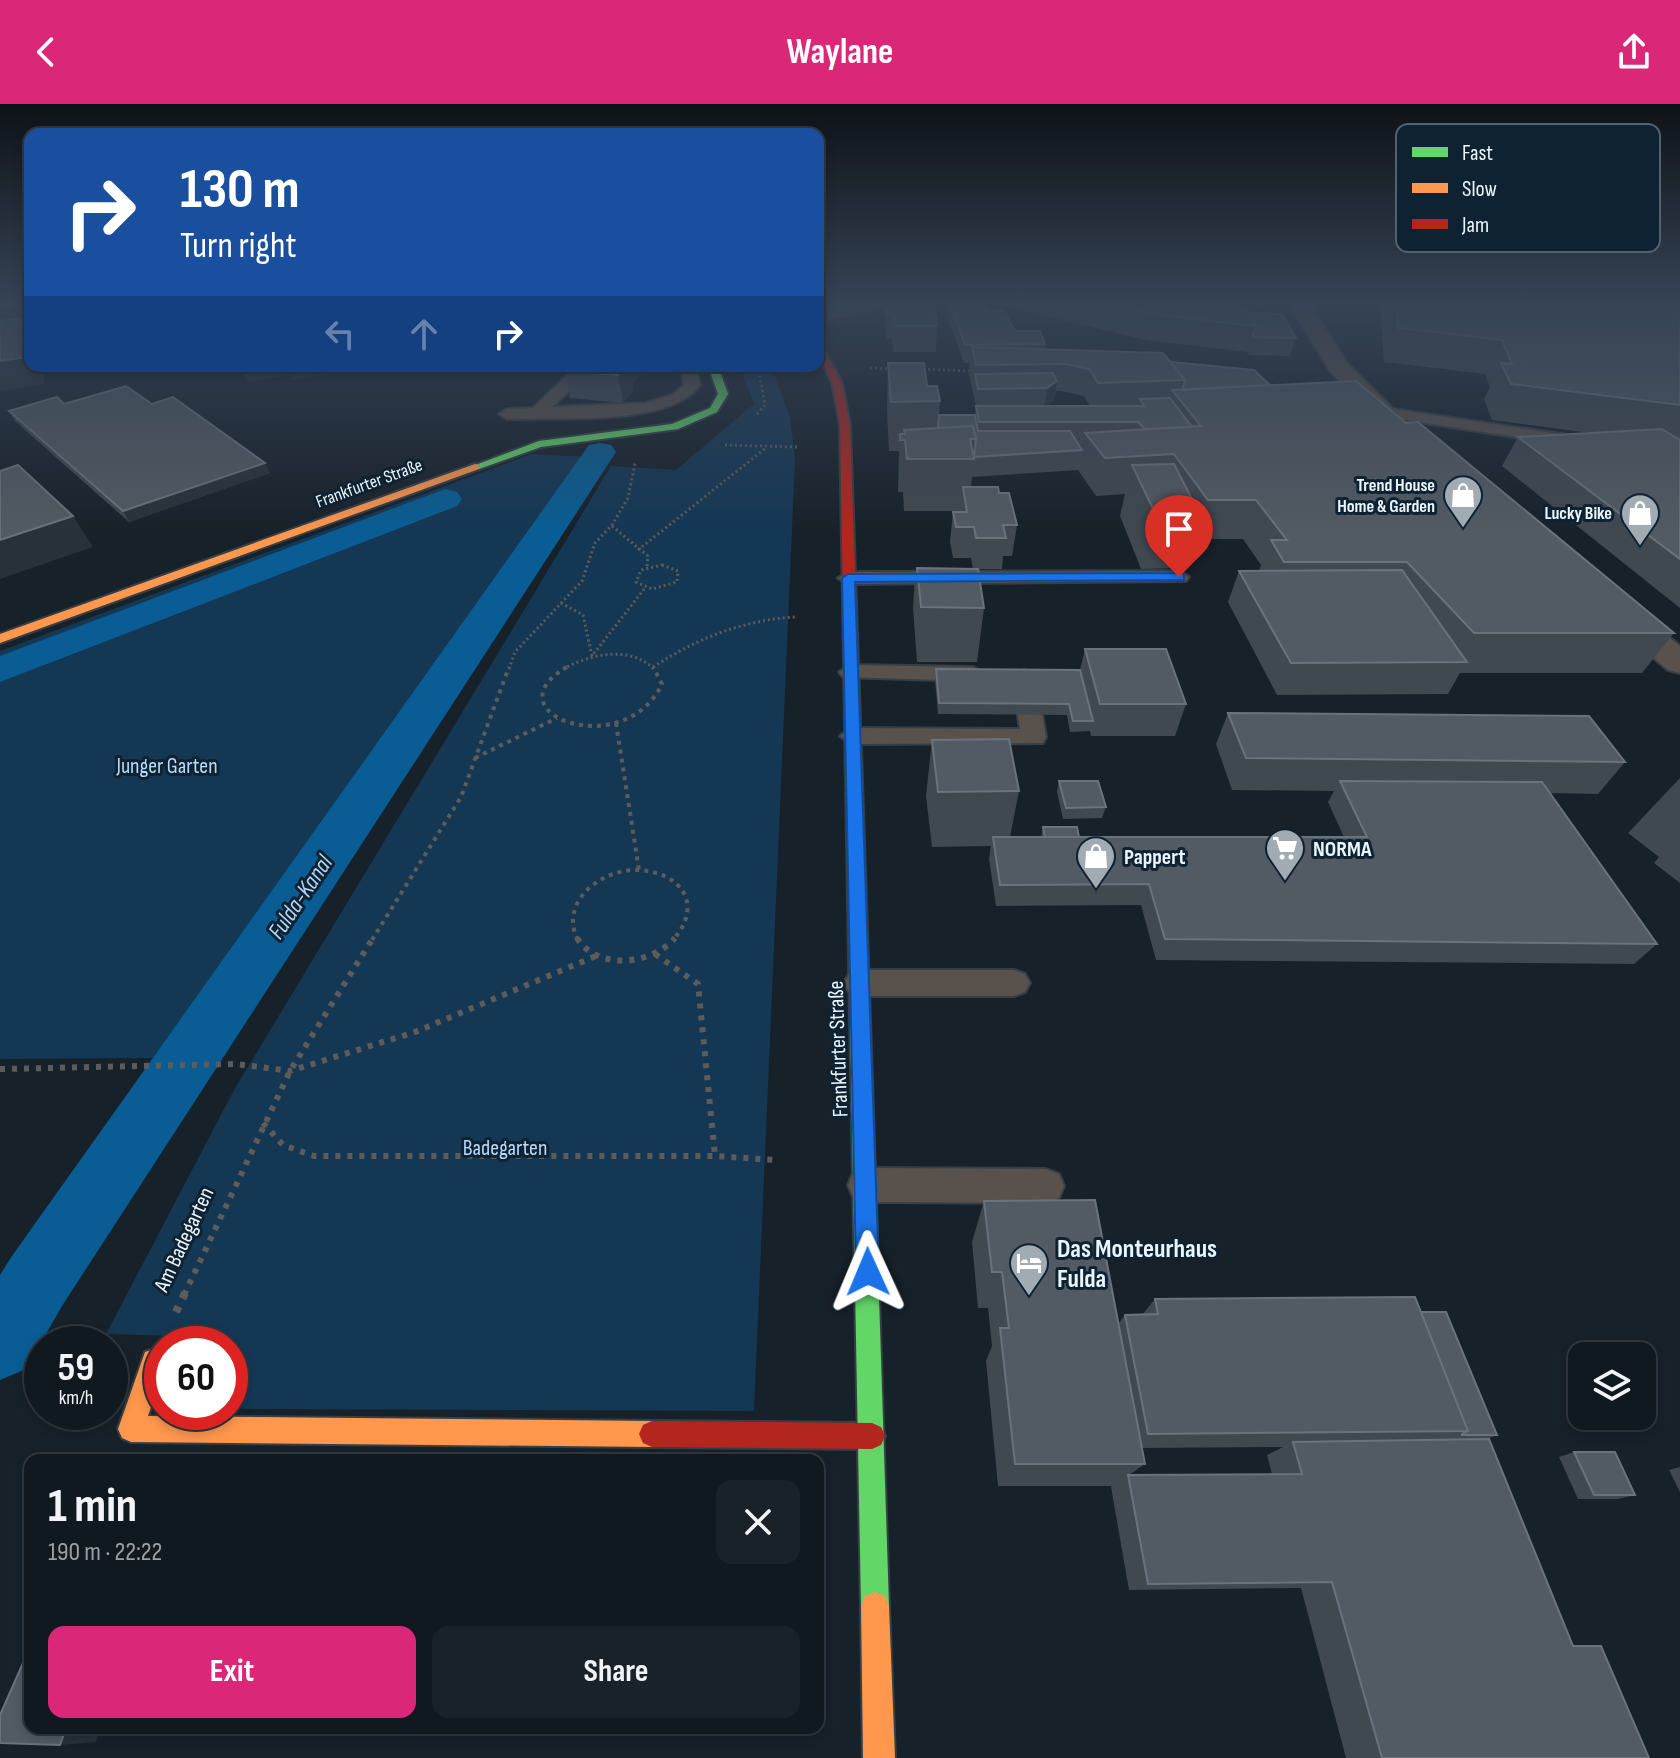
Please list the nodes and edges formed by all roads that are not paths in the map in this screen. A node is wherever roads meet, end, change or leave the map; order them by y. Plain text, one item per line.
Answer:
1 (572, 379) edge
2 (691, 379) edge
3 (718, 379) edge
4 (835, 379) edge
5 (1350, 379) edge
6 (539, 411) junction
7 (1380, 412) junction
8 (507, 414) dead end
9 (1598, 445) edge
10 (1425, 449) edge
11 (1179, 577) edge
12 (848, 578) junction
13 (1591, 589) edge
14 (0, 639) edge
15 (1680, 663) edge
16 (851, 672) junction
17 (852, 736) junction
18 (860, 983) junction
19 (1014, 983) dead end
20 (866, 1185) junction
21 (1046, 1186) dead end
22 (144, 1391) edge
23 (144, 1429) edge
24 (237, 1430) edge
25 (872, 1436) junction
26 (879, 1758) edge

1 - 6 lane
2 - 6 lane
3 - 14 main road, Frankfurter Straße
4 - 12 main road, Frankfurter Straße
5 - 7 street
6 - 8 lane
7 - 9 lane
7 - 10 street
11 - 12 lane
12 - 16 main road, Frankfurter Straße
13 - 15 street
16 - 17 main road, Frankfurter Straße
16 - 17 lane
17 - 18 main road, Frankfurter Straße
18 - 19 lane
18 - 20 main road, Frankfurter Straße
20 - 21 lane
20 - 25 main road, Frankfurter Straße
22 - 23 main road
24 - 25 main road
25 - 26 main road, Frankfurter Straße

